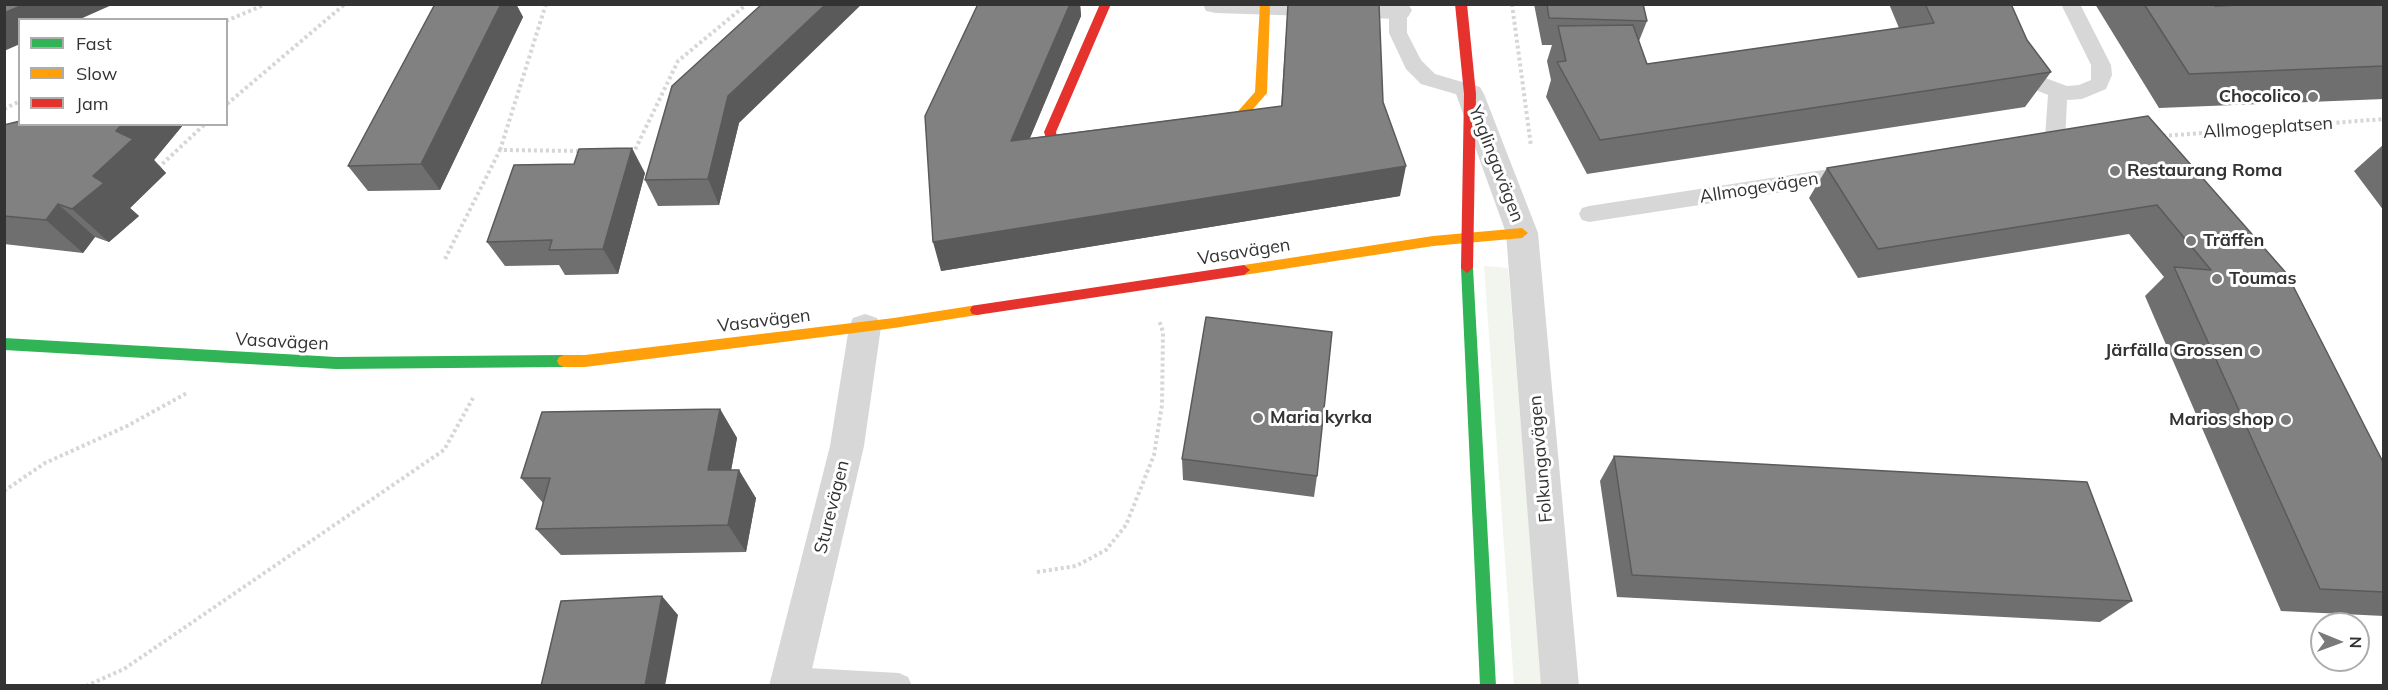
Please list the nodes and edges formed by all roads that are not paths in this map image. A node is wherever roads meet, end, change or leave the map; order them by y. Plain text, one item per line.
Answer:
1 (1106, 4) edge
2 (1216, 4) edge
3 (1461, 4) edge
4 (2070, 4) edge
5 (1264, 7) junction
6 (1398, 7) edge
7 (2011, 54) edge
8 (2058, 91) junction
9 (1470, 93) junction
10 (1188, 128) edge
11 (1108, 139) edge
12 (2021, 148) edge
13 (1870, 171) edge
14 (1589, 214) dead end
15 (1522, 233) junction
16 (1466, 239) junction
17 (865, 327) junction
18 (4, 344) edge
19 (788, 683) edge
20 (899, 686) edge
21 (1488, 686) edge
22 (1560, 686) edge

1 - 11 street
2 - 5 street
3 - 9 street, Ynglingavägen
4 - 8 lane
5 - 6 street
5 - 10 street
6 - 9 lane
7 - 8 lane
8 - 12 lane
9 - 15 street, Ynglingavägen
9 - 16 street, Ynglingavägen
13 - 14 lane, Allmogevägen
15 - 16 street, Vasavägen
15 - 22 street, Folkungavägen
16 - 17 street, Vasavägen
16 - 21 street
17 - 18 street, Vasavägen
17 - 19 street, Sturevägen
19 - 20 lane

